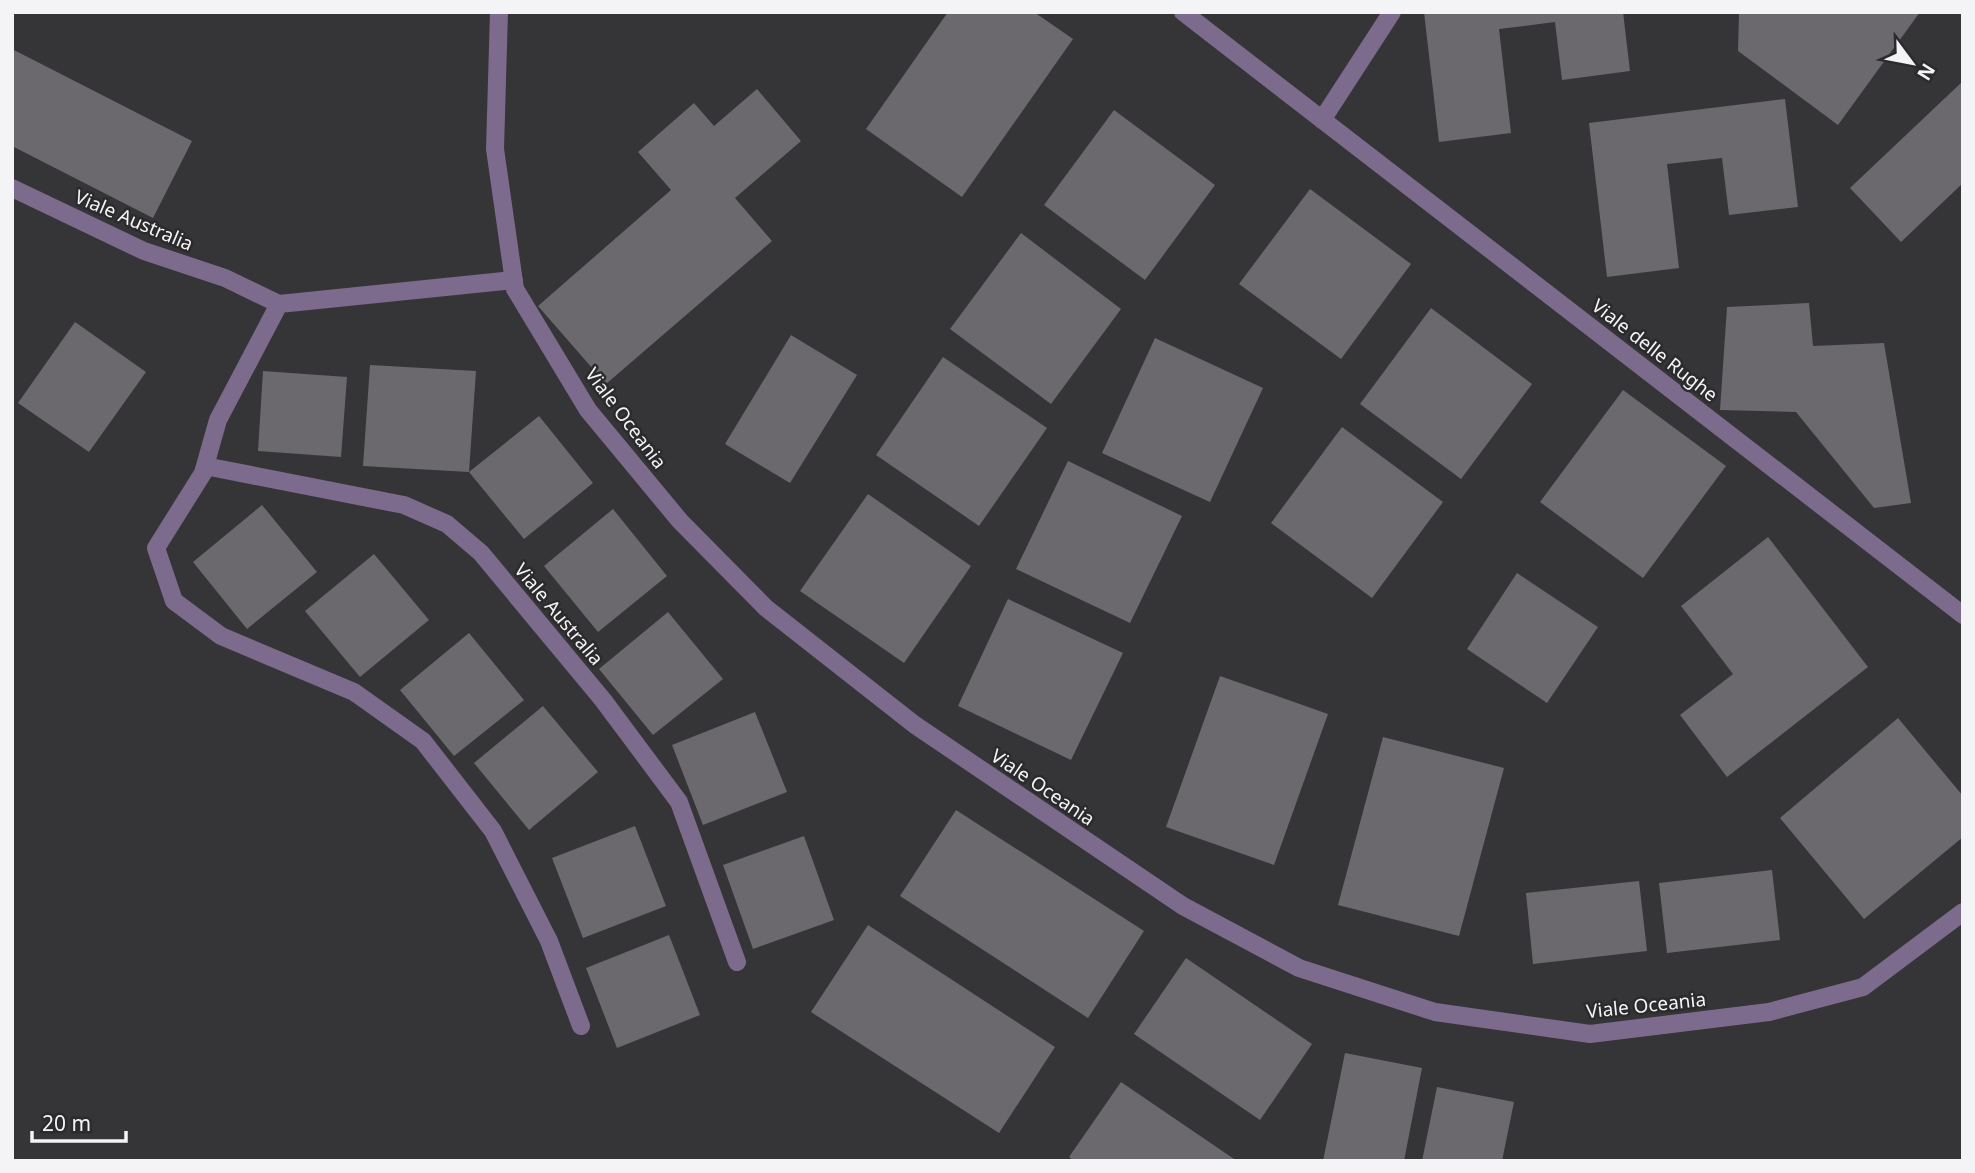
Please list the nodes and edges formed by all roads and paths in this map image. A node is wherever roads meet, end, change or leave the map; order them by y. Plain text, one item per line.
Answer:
1 (499, 12) edge
2 (1183, 12) edge
3 (1392, 12) edge
4 (1322, 120) junction
5 (12, 188) edge
6 (514, 281) junction
7 (279, 304) junction
8 (205, 466) junction
9 (1963, 615) edge
10 (1963, 912) edge
11 (737, 962) dead end
12 (581, 1026) dead end

1 - 6 street, Viale Oceania
2 - 4 street, Viale delle Rughe
3 - 4 street
4 - 9 street, Viale delle Rughe
5 - 7 street, Viale Australia
6 - 7 street
6 - 10 street, Viale Oceania
7 - 8 street
8 - 11 street, Viale Australia
8 - 12 street

